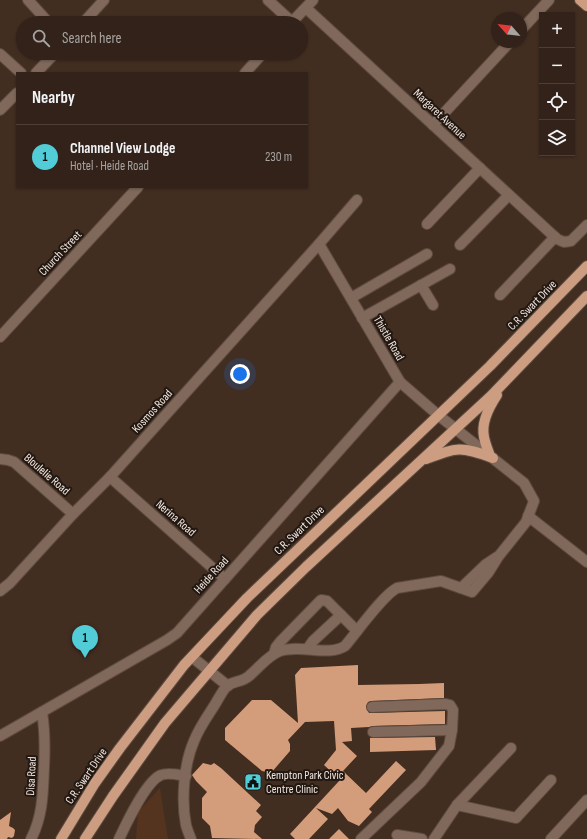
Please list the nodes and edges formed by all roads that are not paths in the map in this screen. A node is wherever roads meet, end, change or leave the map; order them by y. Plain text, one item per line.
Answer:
1 (28, 0) edge
2 (104, 0) edge
3 (268, 0) edge
4 (549, 0) edge
5 (580, 0) edge
6 (309, 4) edge
7 (587, 6) edge
8 (43, 16) edge
9 (89, 16) edge
10 (285, 16) edge
11 (298, 16) edge
12 (527, 24) edge
13 (504, 48) edge
14 (0, 54) edge
15 (48, 60) edge
16 (257, 60) edge
17 (20, 72) edge
18 (37, 72) edge
19 (246, 72) edge
20 (16, 94) edge
21 (0, 110) edge
22 (433, 125) junction
23 (480, 168) junction
24 (137, 188) edge
25 (509, 195) junction
26 (357, 200) dead end
27 (427, 224) dead end
28 (587, 225) edge
29 (556, 238) junction
30 (319, 244) junction
31 (460, 245) dead end
32 (427, 254) dead end
33 (587, 266) edge
34 (450, 269) dead end
35 (421, 285) junction
36 (500, 295) dead end
37 (587, 296) edge
38 (351, 298) junction
39 (433, 305) dead end
40 (362, 318) junction
41 (0, 337) edge
42 (510, 378) junction
43 (400, 382) junction
44 (438, 415) junction
45 (456, 428) junction
46 (491, 457) junction
47 (0, 459) edge
48 (421, 460) junction
49 (110, 477) junction
50 (73, 514) junction
51 (528, 516) junction
52 (587, 562) edge
53 (225, 579) junction
54 (0, 591) edge
55 (341, 615) junction
56 (357, 631) junction
57 (308, 648) junction
58 (274, 654) junction
59 (192, 657) junction
60 (210, 670) junction
61 (228, 686) junction
62 (372, 707) dead end
63 (42, 712) junction
64 (452, 730) junction
65 (373, 732) dead end
66 (0, 736) edge
67 (511, 748) dead end
68 (186, 776) junction
69 (551, 780) dead end
70 (587, 800) edge
71 (458, 805) junction
72 (397, 835) dead end
73 (31, 839) edge
74 (61, 839) edge
75 (85, 839) edge
76 (119, 839) edge
77 (191, 839) edge
78 (361, 839) edge
79 (422, 839) edge
80 (434, 839) edge
81 (551, 839) edge

1 - 8 street
2 - 9 street
3 - 10 street
4 - 12 street
5 - 7 main road
6 - 11 street
6 - 22 street, Margaret Avenue
13 - 22 street
14 - 17 street
15 - 18 street
16 - 19 street
20 - 21 street
22 - 23 street, Margaret Avenue
23 - 25 street, Margaret Avenue
23 - 27 street
24 - 41 street, Church Street
25 - 29 street, Margaret Avenue
25 - 31 street
26 - 30 street, Kosmos Road
28 - 29 street
29 - 36 street
30 - 38 street, Thistle Road
30 - 49 street, Kosmos Road
32 - 38 street
33 - 44 main road, C.R. Swart Drive
34 - 35 street
35 - 39 street
35 - 40 street
37 - 42 main road
38 - 40 street, Thistle Road
40 - 43 street, Thistle Road
42 - 45 main road
42 - 46 main road
43 - 44 street, Thistle Road
43 - 53 street, Heide Road
44 - 45 street, Thistle Road
44 - 59 main road, C.R. Swart Drive
45 - 46 street, Thistle Road
45 - 48 main road
46 - 48 main road
46 - 51 street, Thistle Road
47 - 50 street, Bloulelie Road
48 - 60 main road
49 - 50 street, Kosmos Road
49 - 53 street, Nerina Road
50 - 54 street, Kosmos Road
51 - 52 street
51 - 56 street
53 - 63 street, Heide Road
55 - 56 street
55 - 57 street
55 - 58 street
56 - 57 street
57 - 58 street
58 - 61 street
59 - 60 street
59 - 74 main road, C.R. Swart Drive
60 - 61 street
60 - 75 main road
61 - 68 street
62 - 64 street
63 - 66 street, Heide Road
63 - 73 street, Disa Road
64 - 65 street
64 - 78 street
67 - 71 street
68 - 76 street
68 - 77 street
69 - 71 street
70 - 81 street
71 - 80 street
72 - 79 street

